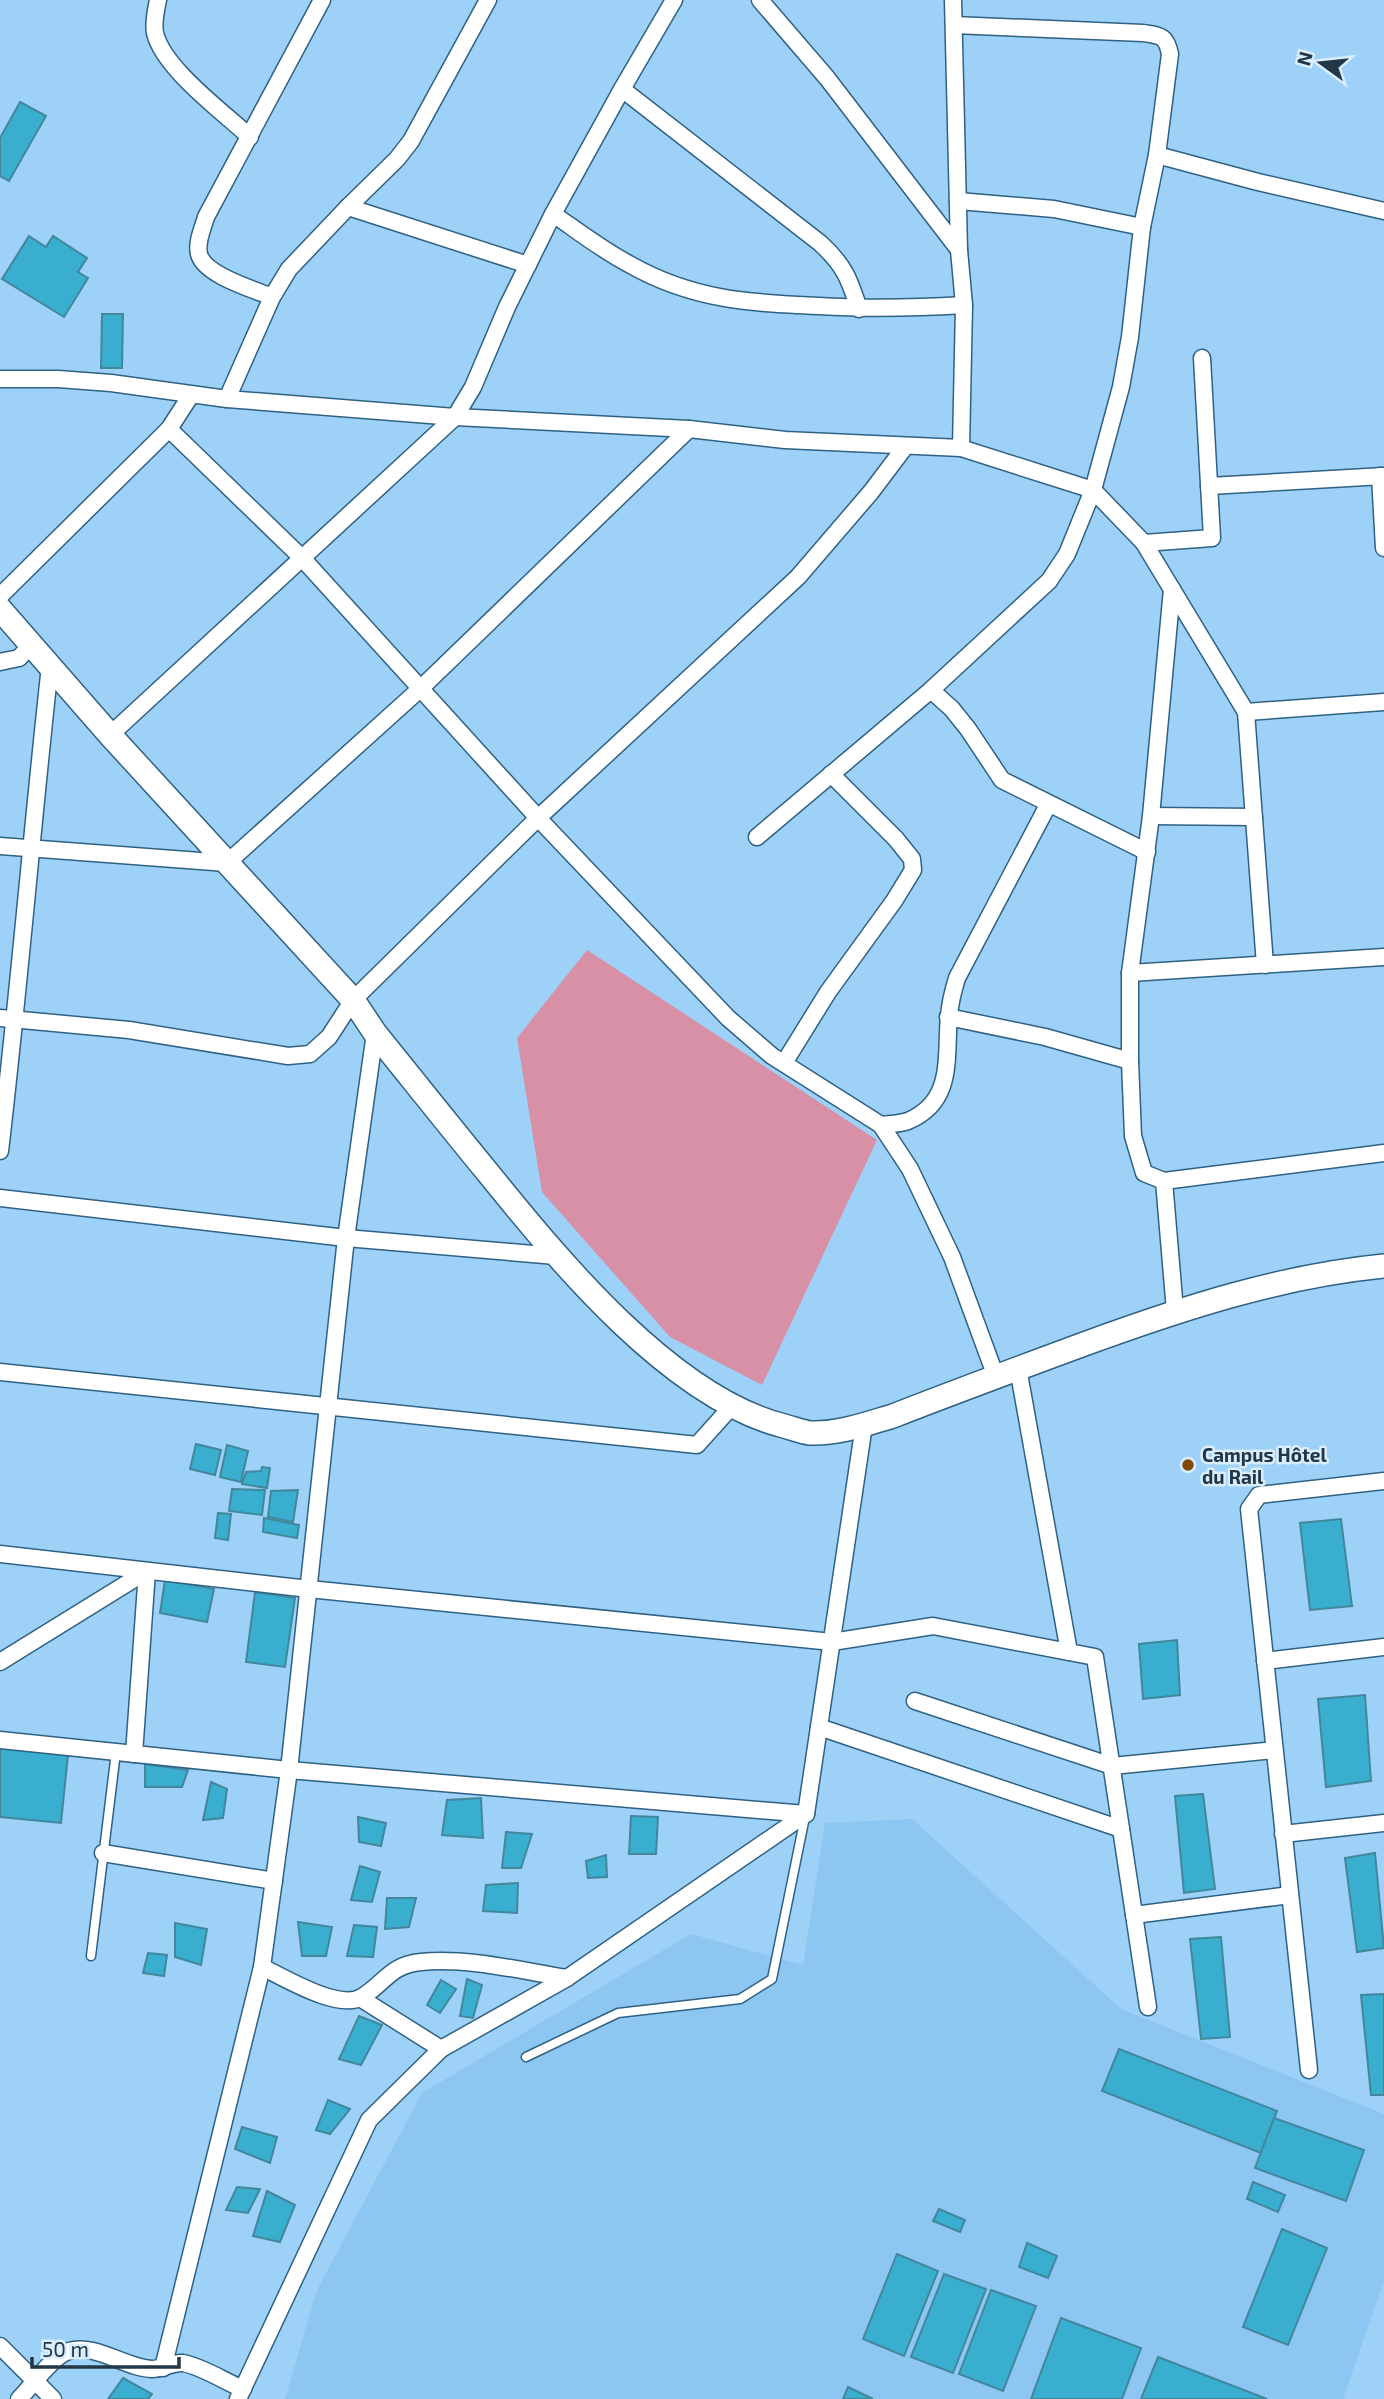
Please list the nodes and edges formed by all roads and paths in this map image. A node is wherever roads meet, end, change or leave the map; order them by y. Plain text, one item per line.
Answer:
1 (322, 0) edge
2 (488, 0) edge
3 (674, 0) edge
4 (760, 0) edge
5 (157, 1) edge
6 (950, 1) edge
7 (954, 25) junction
8 (622, 89) junction
9 (250, 137) junction
10 (1157, 155) junction
11 (958, 201) junction
12 (348, 207) junction
13 (1384, 211) edge
14 (553, 214) junction
15 (1142, 227) junction
16 (959, 250) junction
17 (528, 265) junction
18 (272, 297) junction
19 (964, 305) junction
20 (859, 309) junction
21 (1202, 358) dead end
22 (0, 379) edge
23 (191, 395) junction
24 (227, 399) junction
25 (455, 417) junction
26 (169, 429) junction
27 (689, 429) junction
28 (905, 447) junction
29 (961, 448) junction
30 (1382, 476) edge
31 (1209, 486) junction
32 (1093, 490) junction
33 (1144, 543) junction
34 (1384, 548) edge
35 (302, 558) junction
36 (1172, 589) junction
37 (0, 596) edge
38 (0, 609) edge
39 (31, 645) junction
40 (0, 662) edge
41 (50, 666) junction
42 (421, 689) junction
43 (931, 690) junction
44 (1384, 702) edge
45 (1246, 712) junction
46 (110, 735) junction
47 (831, 774) junction
48 (1048, 805) junction
49 (1152, 816) junction
50 (1254, 817) junction
51 (538, 818) junction
52 (757, 837) dead end
53 (0, 846) edge
54 (30, 849) junction
55 (1147, 852) junction
56 (227, 863) junction
57 (1384, 957) edge
58 (1265, 965) junction
59 (1130, 973) junction
60 (353, 1000) junction
61 (948, 1017) junction
62 (8, 1019) edge
63 (375, 1033) junction
64 (1130, 1061) junction
65 (784, 1063) junction
66 (881, 1125) junction
67 (0, 1151) edge
68 (1384, 1153) edge
69 (1164, 1181) junction
70 (0, 1198) edge
71 (346, 1238) junction
72 (556, 1256) junction
73 (1384, 1266) edge
74 (1175, 1311) junction
75 (1018, 1368) junction
76 (0, 1372) edge
77 (996, 1377) junction
78 (329, 1406) junction
79 (732, 1406) junction
80 (864, 1425) junction
81 (1384, 1481) edge
82 (0, 1554) edge
83 (147, 1571) junction
84 (309, 1589) junction
85 (832, 1642) junction
86 (1384, 1647) edge
87 (1069, 1652) junction
88 (1265, 1661) junction
89 (0, 1662) edge
90 (915, 1701) dead end
91 (819, 1727) junction
92 (0, 1740) edge
93 (1274, 1750) junction
94 (116, 1752) junction
95 (134, 1754) junction
96 (1112, 1766) junction
97 (289, 1769) junction
98 (806, 1814) junction
99 (1384, 1824) edge
100 (1121, 1829) junction
101 (1283, 1834) junction
102 (103, 1853) junction
103 (274, 1881) junction
104 (1290, 1895) junction
105 (1134, 1915) junction
106 (91, 1956) dead end
107 (261, 1967) junction
108 (567, 1978) junction
109 (360, 1998) junction
110 (1148, 2007) dead end
111 (440, 2049) junction
112 (526, 2057) dead end
113 (1309, 2070) dead end
114 (0, 2346) edge
115 (163, 2368) junction
116 (37, 2381) junction
117 (240, 2394) edge
118 (19, 2399) edge
119 (53, 2399) edge

1 - 9 street
2 - 12 street
3 - 8 street
4 - 16 street
5 - 9 street
6 - 7 street
7 - 10 street
7 - 11 street
8 - 14 street
8 - 20 street
9 - 18 street
10 - 13 street
10 - 15 street
11 - 15 street
11 - 16 street
12 - 17 street
12 - 18 street
14 - 17 street
14 - 20 street
15 - 32 street
16 - 19 street
17 - 25 street
18 - 24 street
19 - 20 street
19 - 29 street
21 - 31 street
22 - 23 street
23 - 24 street
23 - 26 street
24 - 25 street
25 - 27 street
25 - 35 street
26 - 35 street
26 - 37 street
27 - 28 street
27 - 42 street
28 - 29 street
28 - 51 street
29 - 32 street
30 - 31 street
30 - 34 street
31 - 33 street
32 - 33 street
32 - 43 street
33 - 36 street
35 - 42 street
35 - 46 street
36 - 45 street
36 - 49 street
38 - 39 street
39 - 40 street
39 - 41 street
41 - 46 street
41 - 54 street
42 - 51 street
42 - 56 street
43 - 47 street
43 - 48 street
44 - 45 street
45 - 50 street
46 - 56 street
47 - 52 street
47 - 65 street
48 - 55 street
48 - 61 street
49 - 50 street
49 - 55 street
50 - 58 street
51 - 60 street
51 - 65 street
53 - 54 street
54 - 56 street
54 - 62 street
55 - 59 street
56 - 60 street
57 - 58 street
58 - 59 street
59 - 64 street
60 - 62 street
60 - 63 street
61 - 64 street
61 - 66 street
62 - 67 street
63 - 71 street
63 - 72 street
64 - 69 street
65 - 66 street
66 - 77 street
68 - 69 street
69 - 74 street
70 - 71 street
71 - 72 street
71 - 78 street
72 - 79 street
73 - 74 street
74 - 75 street
75 - 77 street
75 - 87 street
76 - 78 street
77 - 80 street
78 - 79 street
78 - 84 street
79 - 80 street
80 - 85 street
81 - 88 street
82 - 83 street
83 - 84 street
83 - 89 street
83 - 95 street
84 - 85 street
84 - 97 street
85 - 87 street
85 - 91 street
86 - 88 street
87 - 96 street
88 - 93 street
90 - 96 street
91 - 98 street
91 - 100 street
92 - 94 street
93 - 96 street
93 - 101 street
94 - 95 street
94 - 102 lane
95 - 97 street
96 - 100 street
97 - 98 street
97 - 103 street
98 - 108 street
98 - 112 lane
99 - 101 street
100 - 105 street
101 - 104 street
102 - 103 street
102 - 106 lane
103 - 107 street
104 - 105 street
104 - 113 street
105 - 110 street
107 - 109 street
107 - 115 street
108 - 109 street
108 - 111 street
109 - 111 street
111 - 117 street
114 - 116 street
115 - 116 street
115 - 117 street
116 - 118 street
116 - 119 street

